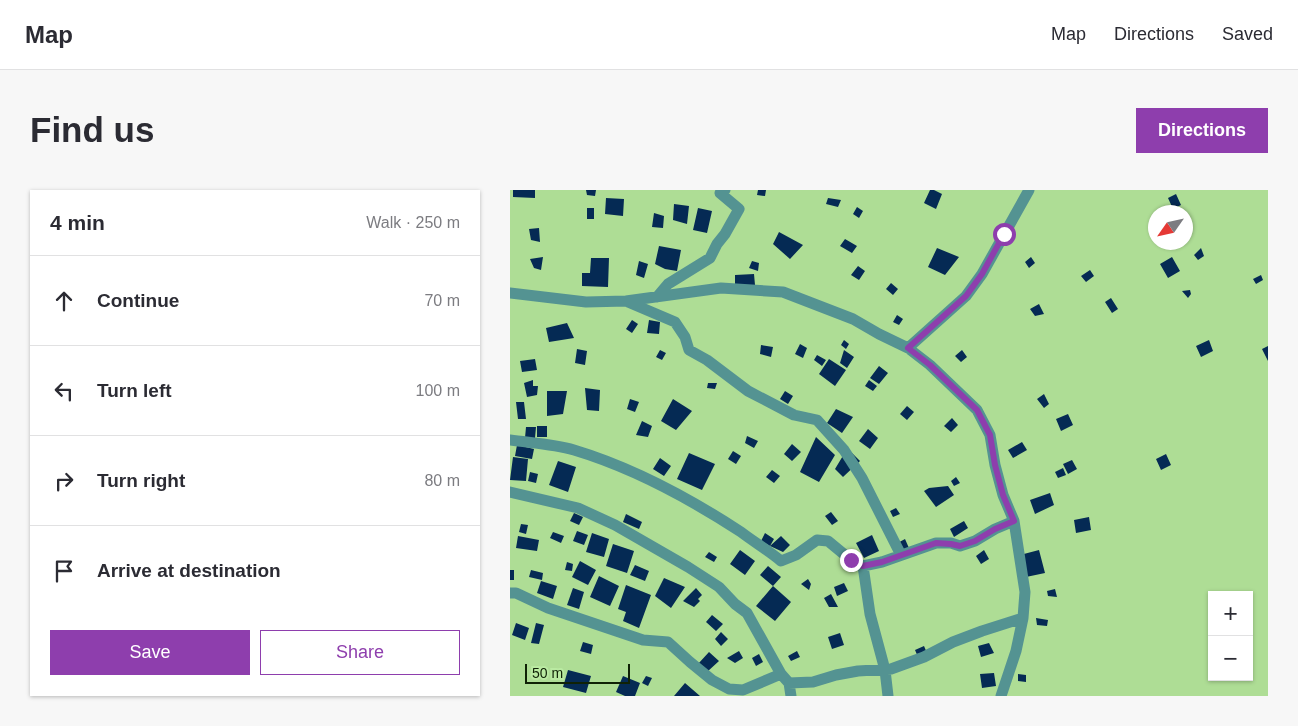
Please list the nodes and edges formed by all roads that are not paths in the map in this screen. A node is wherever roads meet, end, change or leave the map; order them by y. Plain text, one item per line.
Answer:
1 (725, 190) edge
2 (1029, 190) edge
3 (510, 294) edge
4 (657, 297) junction
5 (626, 301) junction
6 (908, 348) junction
7 (510, 440) edge
8 (510, 492) edge
9 (1014, 521) junction
10 (901, 555) junction
11 (863, 566) junction
12 (510, 593) edge
13 (1023, 618) junction
14 (886, 670) junction
15 (781, 674) junction
16 (789, 683) junction
17 (791, 696) edge
18 (888, 696) edge
19 (1001, 696) edge

1 - 4 street
2 - 6 street
3 - 5 street
4 - 5 street
4 - 6 street
5 - 10 street
6 - 9 street
7 - 11 street
8 - 15 street
9 - 10 street
9 - 13 street
10 - 11 street
11 - 14 street
12 - 15 street
13 - 14 street
13 - 19 street
14 - 16 street
14 - 18 street
15 - 16 street
16 - 17 street

